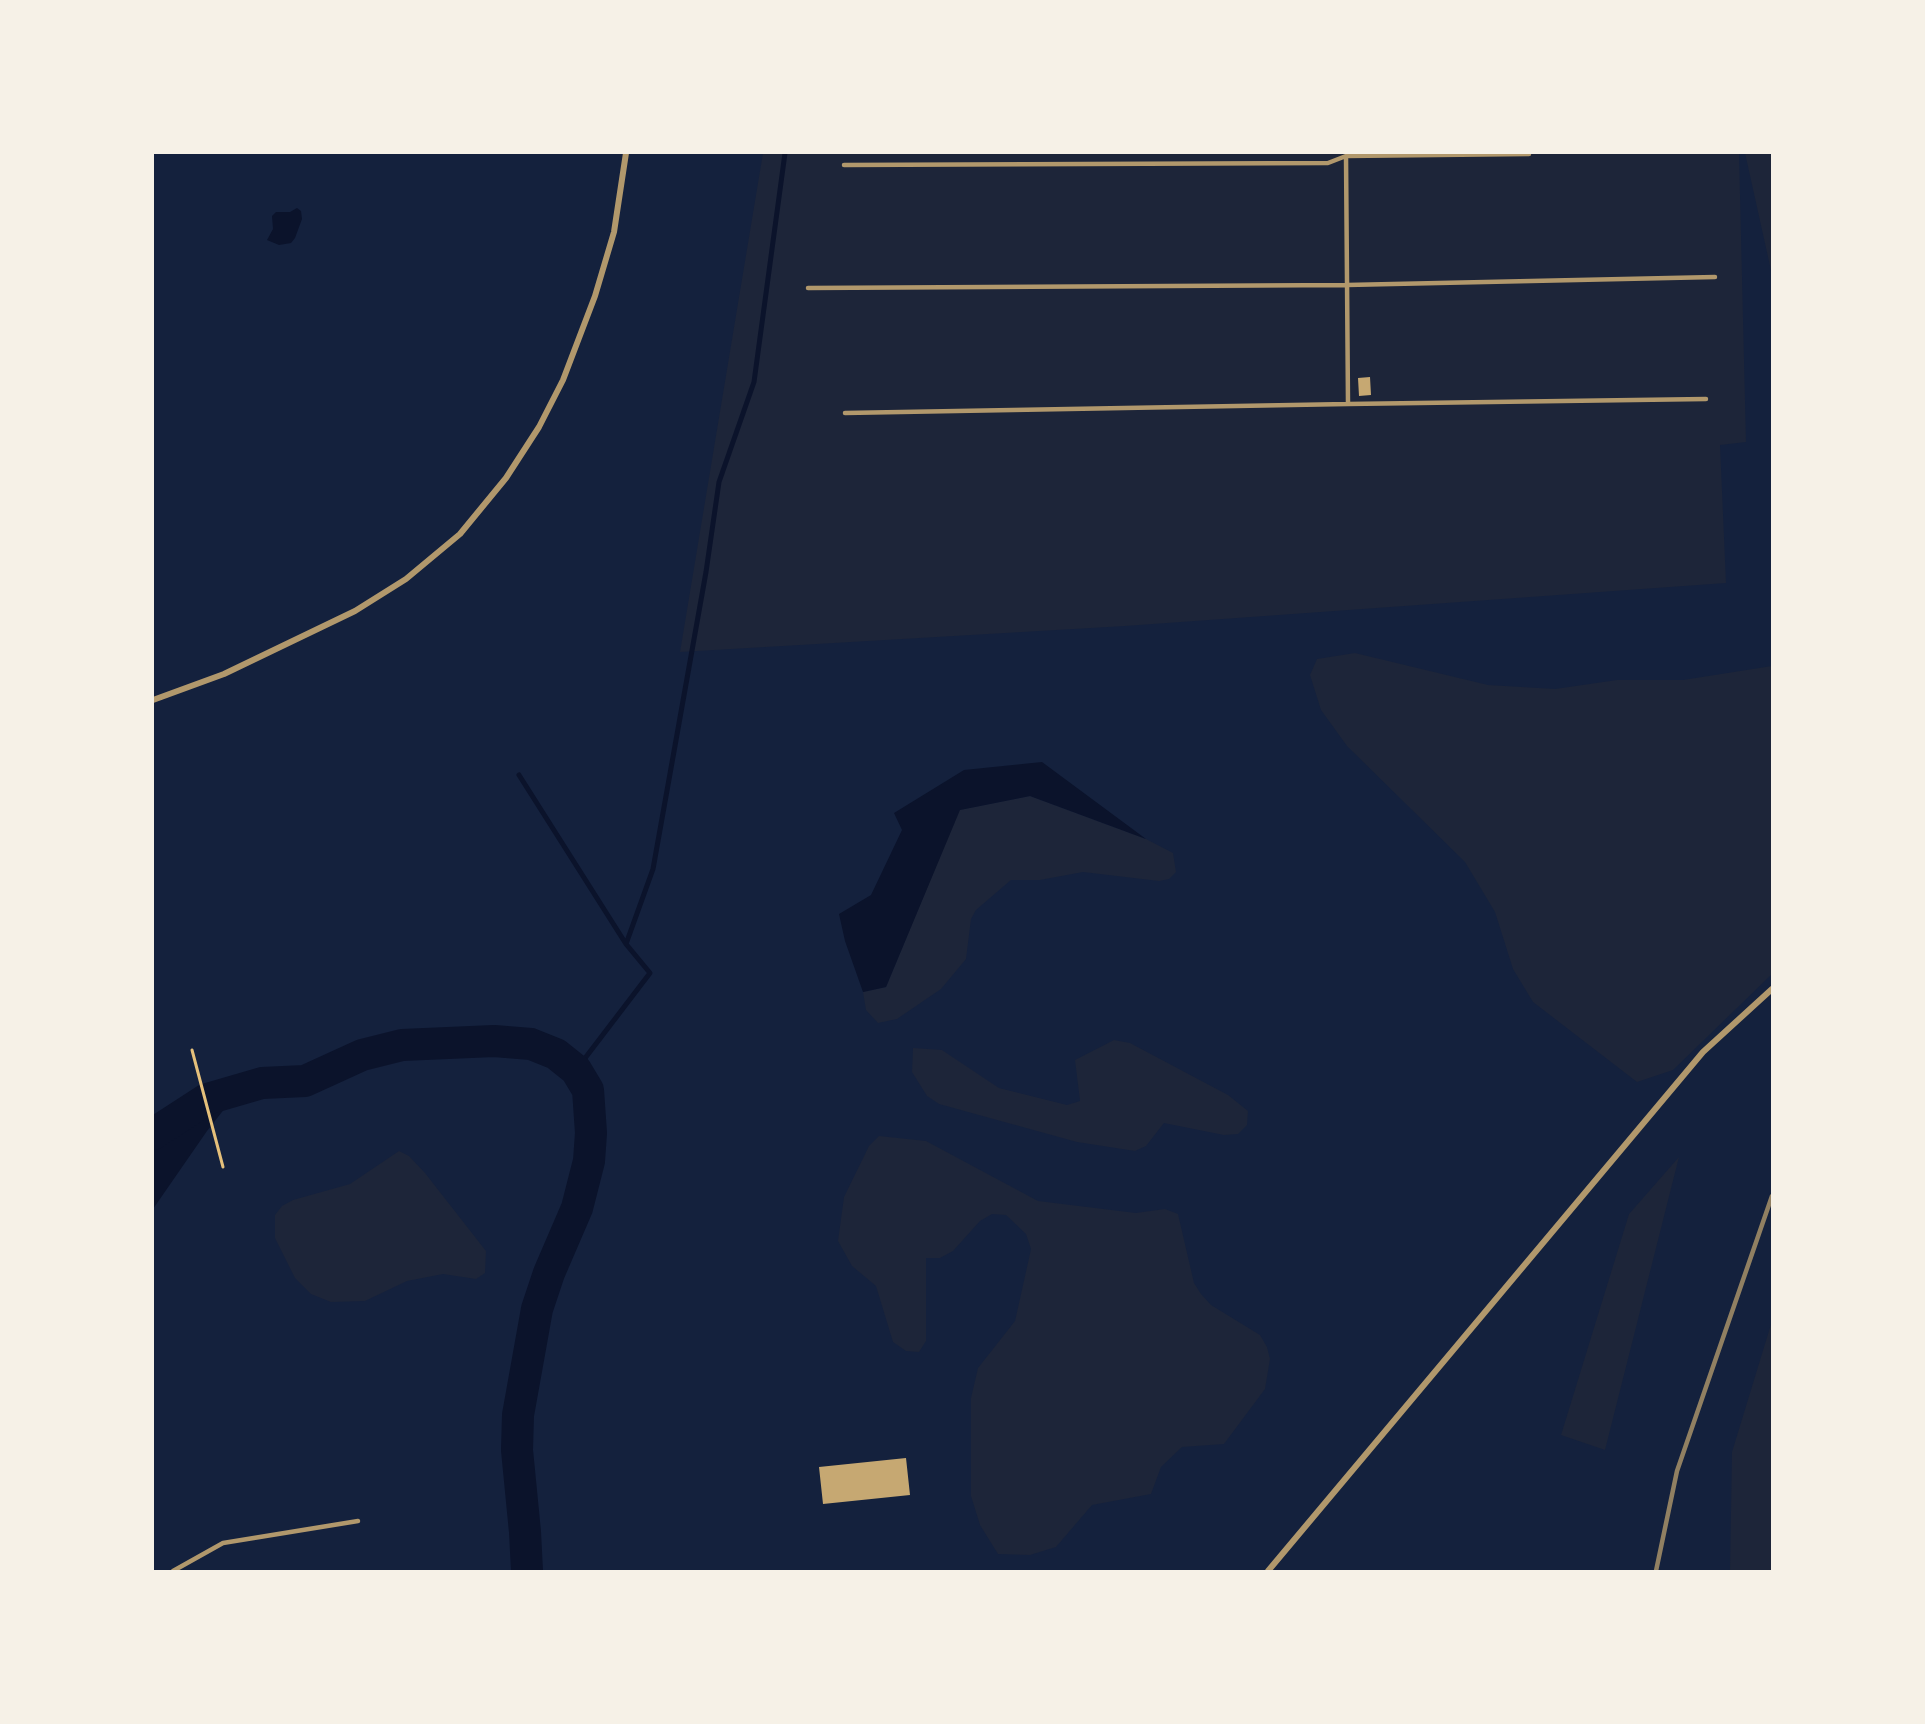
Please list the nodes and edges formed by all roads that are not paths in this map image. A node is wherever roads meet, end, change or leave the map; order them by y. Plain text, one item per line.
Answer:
1 (626, 153) edge
2 (1346, 154) edge
3 (1529, 154) edge
4 (844, 165) dead end
5 (1715, 278) dead end
6 (1347, 285) junction
7 (808, 288) dead end
8 (1706, 399) dead end
9 (1348, 405) junction
10 (845, 413) dead end
11 (153, 700) edge
12 (1772, 989) edge
13 (358, 1521) dead end
14 (173, 1571) edge
15 (1268, 1571) edge

1 - 11 street
2 - 3 lane
2 - 4 lane
2 - 6 lane
5 - 6 lane
6 - 7 lane
6 - 9 lane
8 - 9 lane
9 - 10 lane
12 - 15 street
13 - 14 lane

